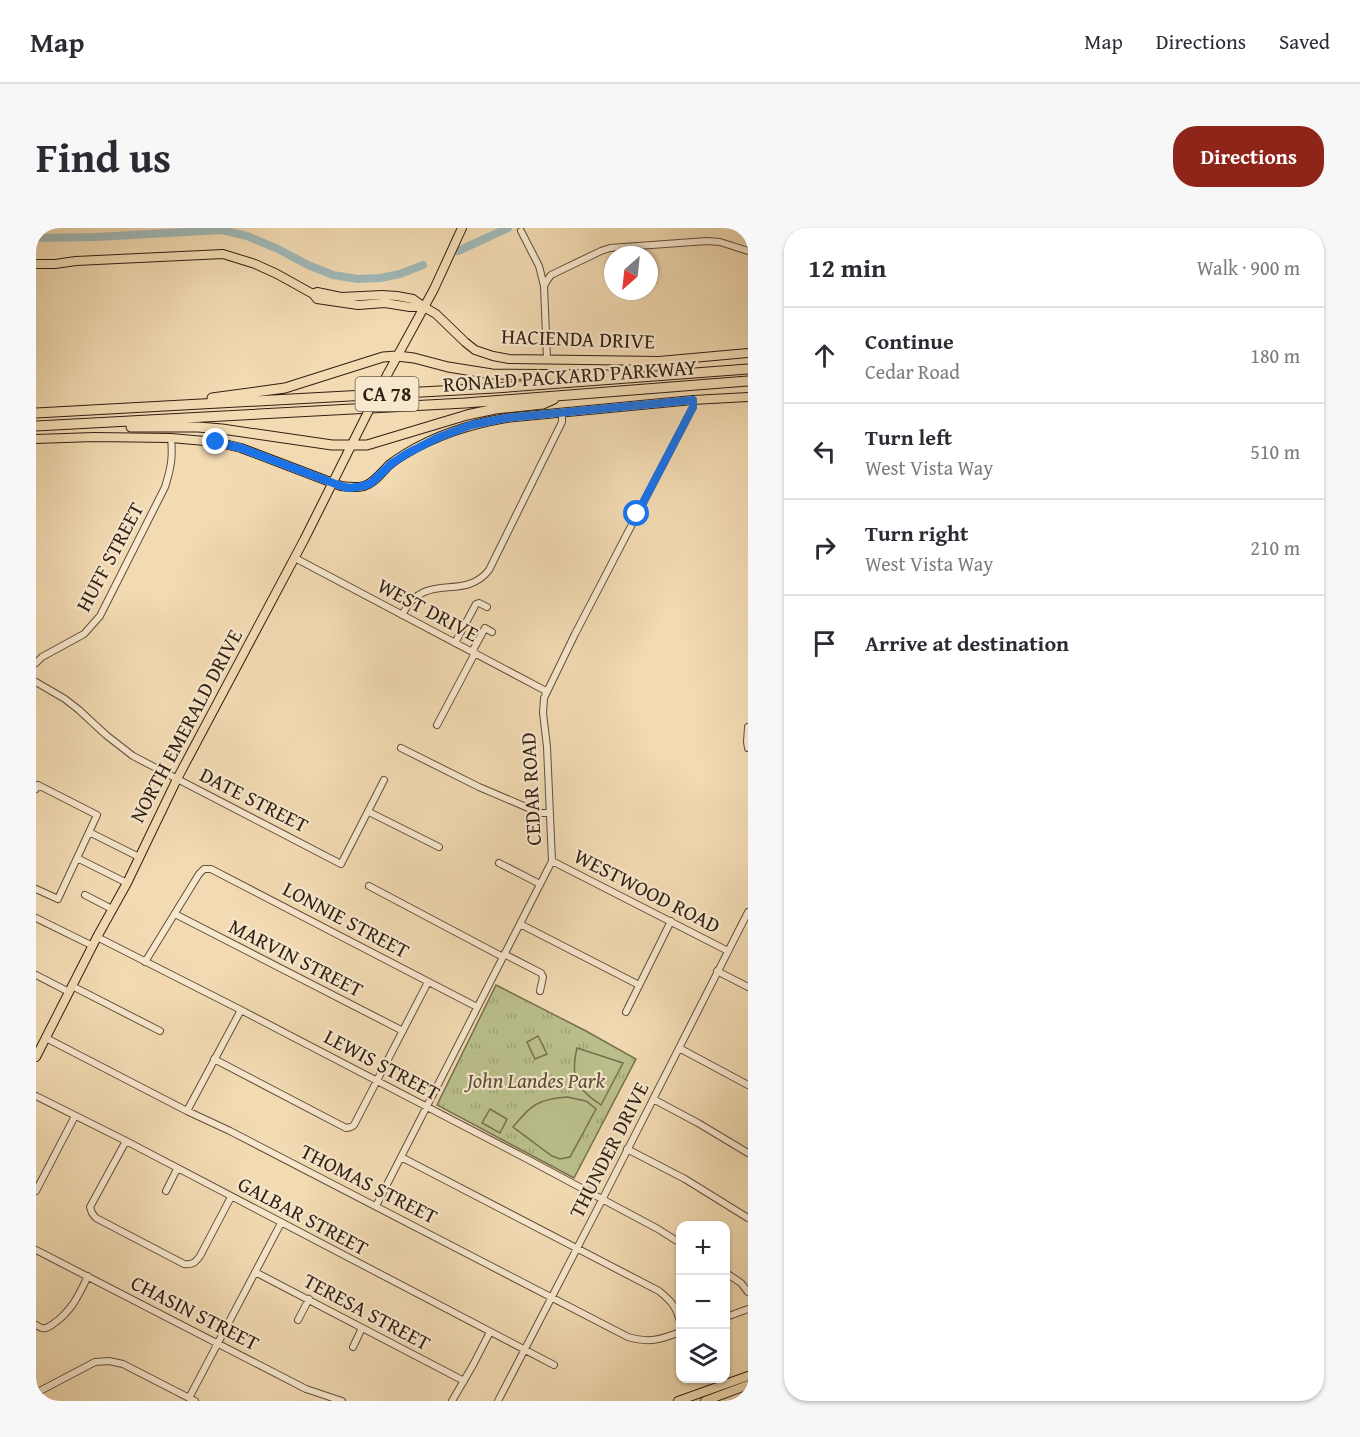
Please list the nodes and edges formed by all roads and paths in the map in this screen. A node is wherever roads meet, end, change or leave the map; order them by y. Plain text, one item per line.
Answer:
1 (462, 228) edge
2 (521, 231) dead end
3 (748, 251) edge
4 (36, 264) edge
5 (544, 286) junction
6 (424, 307) junction
7 (748, 353) edge
8 (397, 356) junction
9 (546, 359) junction
10 (748, 369) edge
11 (628, 378) junction
12 (748, 381) edge
13 (559, 396) junction
14 (748, 397) edge
15 (693, 400) junction
16 (146, 407) junction
17 (562, 413) junction
18 (36, 414) edge
19 (102, 423) junction
20 (36, 426) edge
21 (171, 438) junction
22 (36, 439) edge
23 (352, 445) junction
24 (332, 483) junction
25 (295, 558) junction
26 (487, 607) dead end
27 (402, 615) junction
28 (492, 632) dead end
29 (455, 643) junction
30 (473, 653) junction
31 (36, 663) edge
32 (36, 682) edge
33 (546, 691) junction
34 (437, 726) dead end
35 (748, 728) edge
36 (401, 748) dead end
37 (748, 748) edge
38 (177, 779) junction
39 (384, 780) dead end
40 (36, 789) edge
41 (369, 812) junction
42 (549, 813) junction
43 (89, 832) junction
44 (439, 847) dead end
45 (139, 857) junction
46 (77, 858) junction
47 (552, 861) junction
48 (499, 863) dead end
49 (127, 883) junction
50 (540, 884) junction
51 (369, 886) dead end
52 (36, 889) edge
53 (85, 895) dead end
54 (112, 909) junction
55 (748, 912) edge
56 (175, 914) junction
57 (36, 918) edge
58 (671, 921) junction
59 (746, 922) edge
60 (520, 924) junction
61 (97, 938) junction
62 (93, 946) junction
63 (728, 951) junction
64 (504, 955) junction
65 (145, 962) junction
66 (717, 971) junction
67 (36, 975) edge
68 (428, 982) junction
69 (639, 985) junction
70 (748, 987) edge
71 (71, 989) junction
72 (540, 991) dead end
73 (477, 1007) junction
74 (241, 1010) junction
75 (626, 1012) dead end
76 (160, 1031) dead end
77 (403, 1031) junction
78 (46, 1038) junction
79 (679, 1048) junction
80 (36, 1057) edge
81 (214, 1059) junction
82 (377, 1082) junction
83 (748, 1085) edge
84 (36, 1096) edge
85 (653, 1099) junction
86 (426, 1107) junction
87 (187, 1111) junction
88 (75, 1116) junction
89 (126, 1141) junction
90 (627, 1149) junction
91 (748, 1153) edge
92 (401, 1157) junction
93 (177, 1168) junction
94 (36, 1191) edge
95 (166, 1191) dead end
96 (231, 1197) junction
97 (602, 1200) junction
98 (376, 1206) junction
99 (748, 1218) edge
100 (281, 1223) junction
101 (676, 1240) edge
102 (577, 1249) junction
103 (36, 1250) edge
104 (255, 1272) junction
105 (729, 1275) edge
106 (88, 1276) junction
107 (748, 1292) edge
108 (551, 1298) junction
109 (309, 1299) junction
110 (748, 1309) edge
111 (676, 1310) edge
112 (730, 1316) edge
113 (298, 1320) dead end
114 (36, 1325) edge
115 (362, 1328) junction
116 (490, 1332) junction
117 (676, 1334) edge
118 (218, 1344) junction
119 (353, 1347) dead end
120 (525, 1350) junction
121 (554, 1365) dead end
122 (748, 1376) edge
123 (464, 1381) junction
124 (748, 1385) edge
125 (36, 1393) edge
126 (192, 1400) edge
127 (342, 1401) edge
128 (452, 1401) edge
129 (498, 1401) edge
130 (678, 1401) edge
131 (705, 1401) edge

1 - 6 main road, NORTH EMERALD DRIVE
2 - 5 street
3 - 5 street
4 - 6 main road
5 - 9 street
6 - 8 main road, NORTH EMERALD DRIVE
6 - 9 main road, HACIENDA DRIVE
7 - 9 main road, HACIENDA DRIVE
8 - 11 highway
8 - 16 highway
8 - 23 main road, NORTH EMERALD DRIVE, bridge
10 - 11 highway, RONALD PACKARD PARKWAY / CA 78
11 - 16 highway, RONALD PACKARD PARKWAY / CA 78
12 - 13 highway, RONALD PACKARD PARKWAY / CA 78
13 - 19 highway, RONALD PACKARD PARKWAY / CA 78
13 - 23 highway
14 - 15 main road
15 - 17 main road
15 - 33 street, CEDAR ROAD
16 - 18 highway, RONALD PACKARD PARKWAY / CA 78
17 - 24 main road
17 - 27 street
19 - 20 highway, RONALD PACKARD PARKWAY / CA 78
19 - 23 highway
21 - 22 main road
21 - 24 main road
21 - 31 street, HUFF STREET
23 - 24 main road, NORTH EMERALD DRIVE
24 - 25 main road, NORTH EMERALD DRIVE
25 - 27 street, WEST DRIVE
25 - 38 main road, NORTH EMERALD DRIVE
26 - 29 street
27 - 29 street, WEST DRIVE
28 - 30 street
29 - 30 street, WEST DRIVE
30 - 33 street, WEST DRIVE
30 - 34 street
32 - 38 street, DATE STREET
33 - 42 street, CEDAR ROAD
35 - 37 street
36 - 42 street
38 - 41 street, DATE STREET
38 - 45 main road, NORTH EMERALD DRIVE
39 - 41 street
40 - 43 street
41 - 44 street
42 - 47 street, CEDAR ROAD
43 - 45 street
43 - 46 street
45 - 49 main road, NORTH EMERALD DRIVE
46 - 49 street
46 - 52 street
47 - 50 street, CEDAR ROAD
47 - 58 street, WESTWOOD ROAD
48 - 50 street
49 - 54 main road, NORTH EMERALD DRIVE
50 - 60 street, CEDAR ROAD
51 - 64 street
53 - 54 street
54 - 61 main road, NORTH EMERALD DRIVE
55 - 59 street, THUNDER DRIVE
56 - 65 street
56 - 68 street, LONNIE STREET
56 - 77 street, MARVIN STREET
57 - 62 street
58 - 63 street, WESTWOOD ROAD
58 - 69 street
59 - 63 street, THUNDER DRIVE
60 - 64 street, CEDAR ROAD
60 - 69 street
61 - 62 main road, NORTH EMERALD DRIVE
61 - 65 street, LEWIS STREET
62 - 71 main road, NORTH EMERALD DRIVE
63 - 66 street, THUNDER DRIVE
64 - 72 street
64 - 73 street, CEDAR ROAD
65 - 74 street, LEWIS STREET
66 - 70 street
66 - 79 street, THUNDER DRIVE
67 - 71 street
68 - 73 street, LONNIE STREET
68 - 77 street
69 - 75 street
71 - 76 street
71 - 78 main road, NORTH EMERALD DRIVE
73 - 86 street, CEDAR ROAD
74 - 81 street
74 - 82 street, LEWIS STREET
77 - 82 street
78 - 80 main road, NORTH EMERALD DRIVE
78 - 87 street, THOMAS STREET
79 - 83 street
79 - 85 street, THUNDER DRIVE
81 - 82 street
81 - 87 street
82 - 86 street, LEWIS STREET
84 - 88 street, GALBAR STREET
85 - 90 street, THUNDER DRIVE
85 - 91 street
86 - 92 street, CEDAR ROAD
86 - 97 street, LEWIS STREET
87 - 98 street, THOMAS STREET
88 - 89 street, GALBAR STREET
88 - 94 street
89 - 93 street, GALBAR STREET
89 - 96 street
90 - 97 street, THUNDER DRIVE
90 - 99 street
92 - 98 street, CEDAR ROAD
92 - 102 street
93 - 95 street
93 - 96 street, GALBAR STREET
96 - 100 street, GALBAR STREET
97 - 101 street, LEWIS STREET
97 - 102 street, THUNDER DRIVE
98 - 108 street, THOMAS STREET
100 - 104 street
100 - 116 street, GALBAR STREET
102 - 108 street, THUNDER DRIVE
102 - 111 street
103 - 106 street, CHASIN STREET
104 - 109 street, TERESA STREET
104 - 118 street
105 - 107 street
106 - 114 street
106 - 118 street, CHASIN STREET
108 - 117 street, THOMAS STREET
108 - 120 street, THUNDER DRIVE
109 - 113 street
109 - 115 street, TERESA STREET
110 - 112 street
115 - 119 street
115 - 123 street, TERESA STREET
116 - 120 street, GALBAR STREET
116 - 123 street
118 - 126 street
118 - 127 street, CHASIN STREET
120 - 121 street, GALBAR STREET
120 - 129 street, THUNDER DRIVE
122 - 130 main road
123 - 128 street
124 - 131 main road
125 - 126 street

